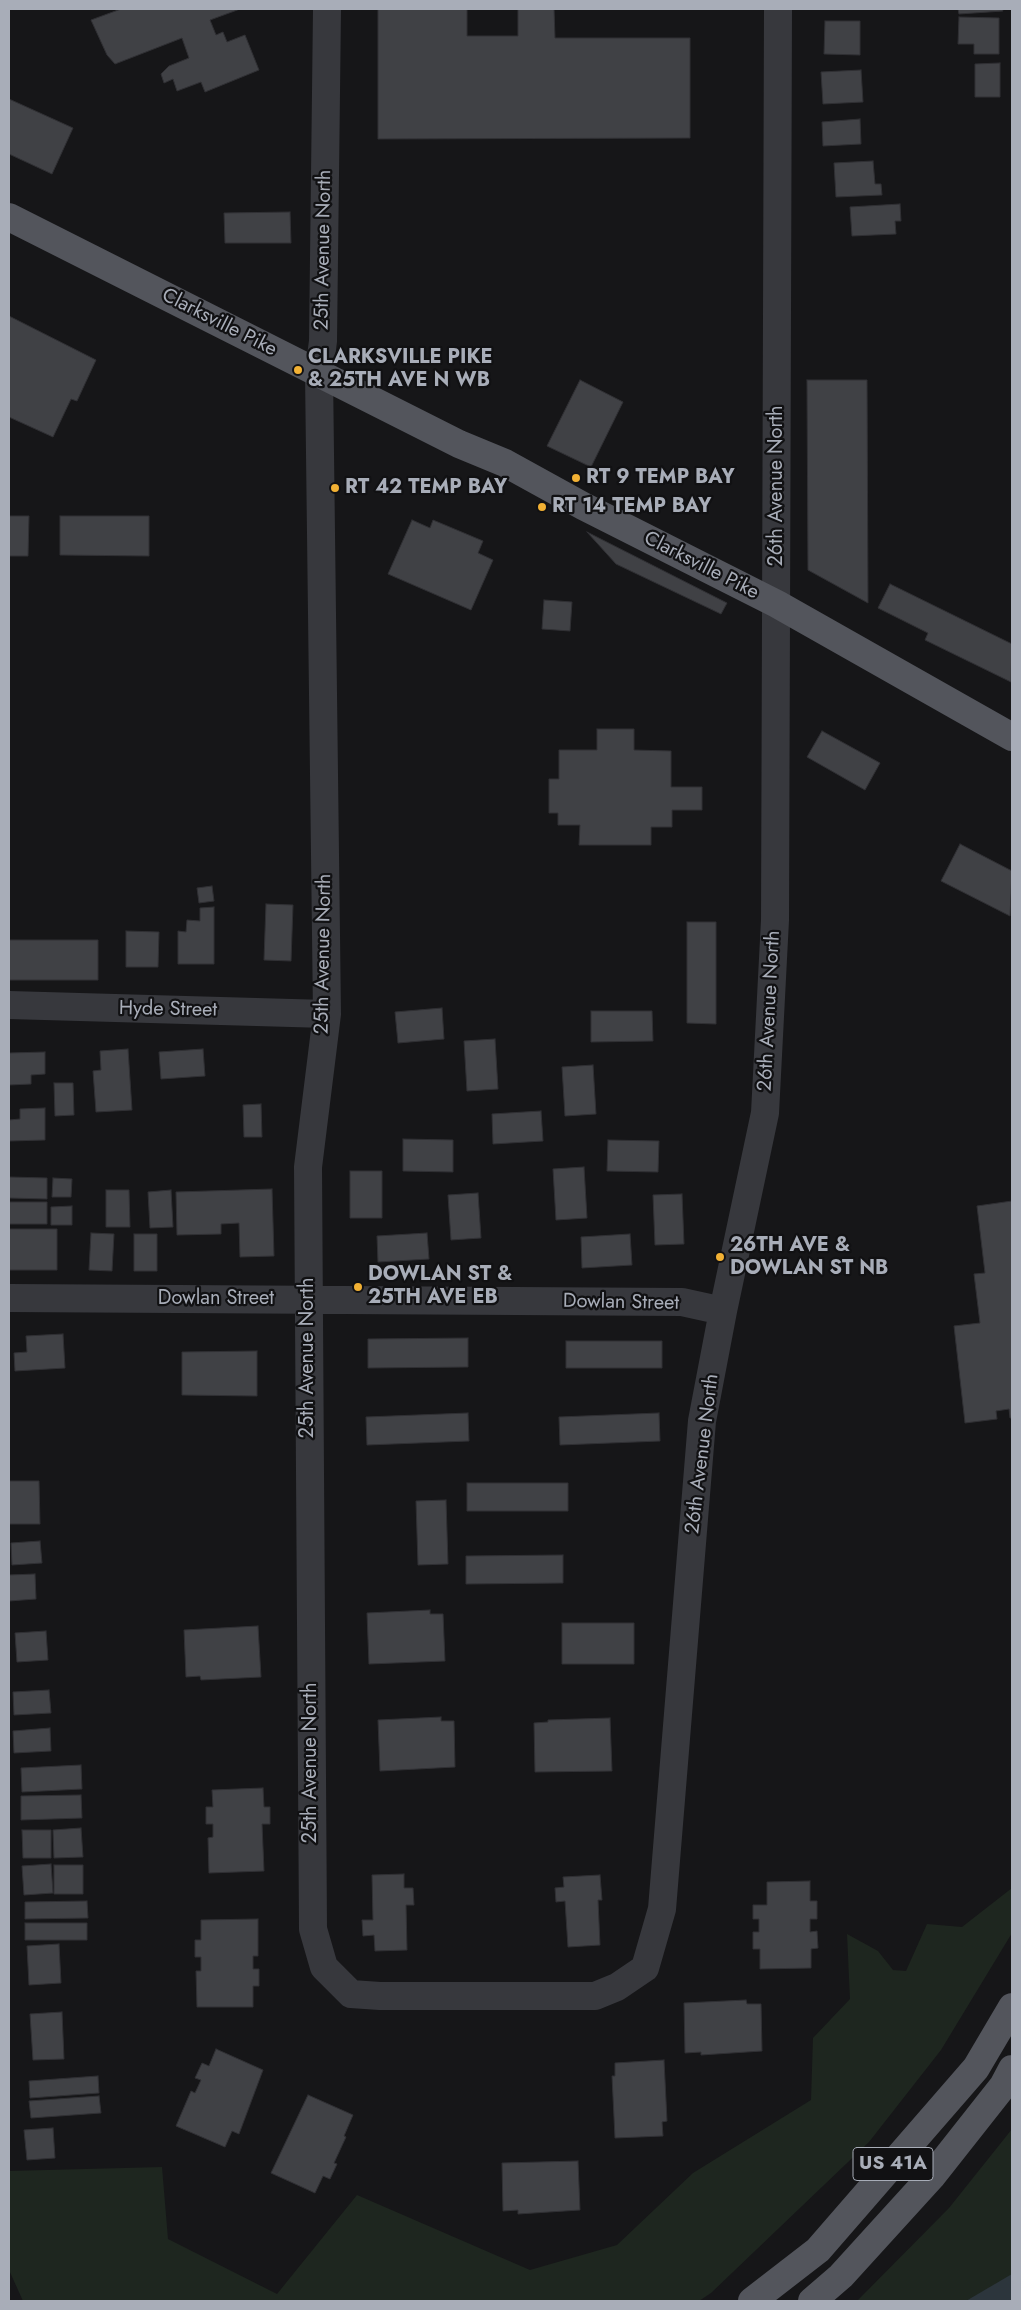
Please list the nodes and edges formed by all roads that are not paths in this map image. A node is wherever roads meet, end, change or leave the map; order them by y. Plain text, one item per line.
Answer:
1 (327, 9) edge
2 (778, 9) edge
3 (9, 217) edge
4 (319, 373) junction
5 (777, 604) junction
6 (1012, 737) edge
7 (9, 1006) edge
8 (328, 1014) junction
9 (9, 1298) edge
10 (307, 1300) junction
11 (723, 1311) junction
12 (617, 1987) joint
13 (1012, 2007) edge
14 (1012, 2069) edge
15 (752, 2301) edge
16 (812, 2301) edge

1 - 4 street, 25th Avenue North
2 - 5 street, 26th Avenue North
3 - 4 main road, Clarksville Pike
4 - 5 main road, Clarksville Pike
4 - 8 street, 25th Avenue North
5 - 6 main road, Clarksville Pike
5 - 11 street, 26th Avenue North
7 - 8 street, Hyde Street
8 - 10 street, 25th Avenue North
9 - 10 street, Dowlan Street
10 - 11 street, Dowlan Street
10 - 12 street, 25th Avenue North
11 - 12 street, 26th Avenue North
13 - 15 main road, US 41A
14 - 16 main road, US 41A

